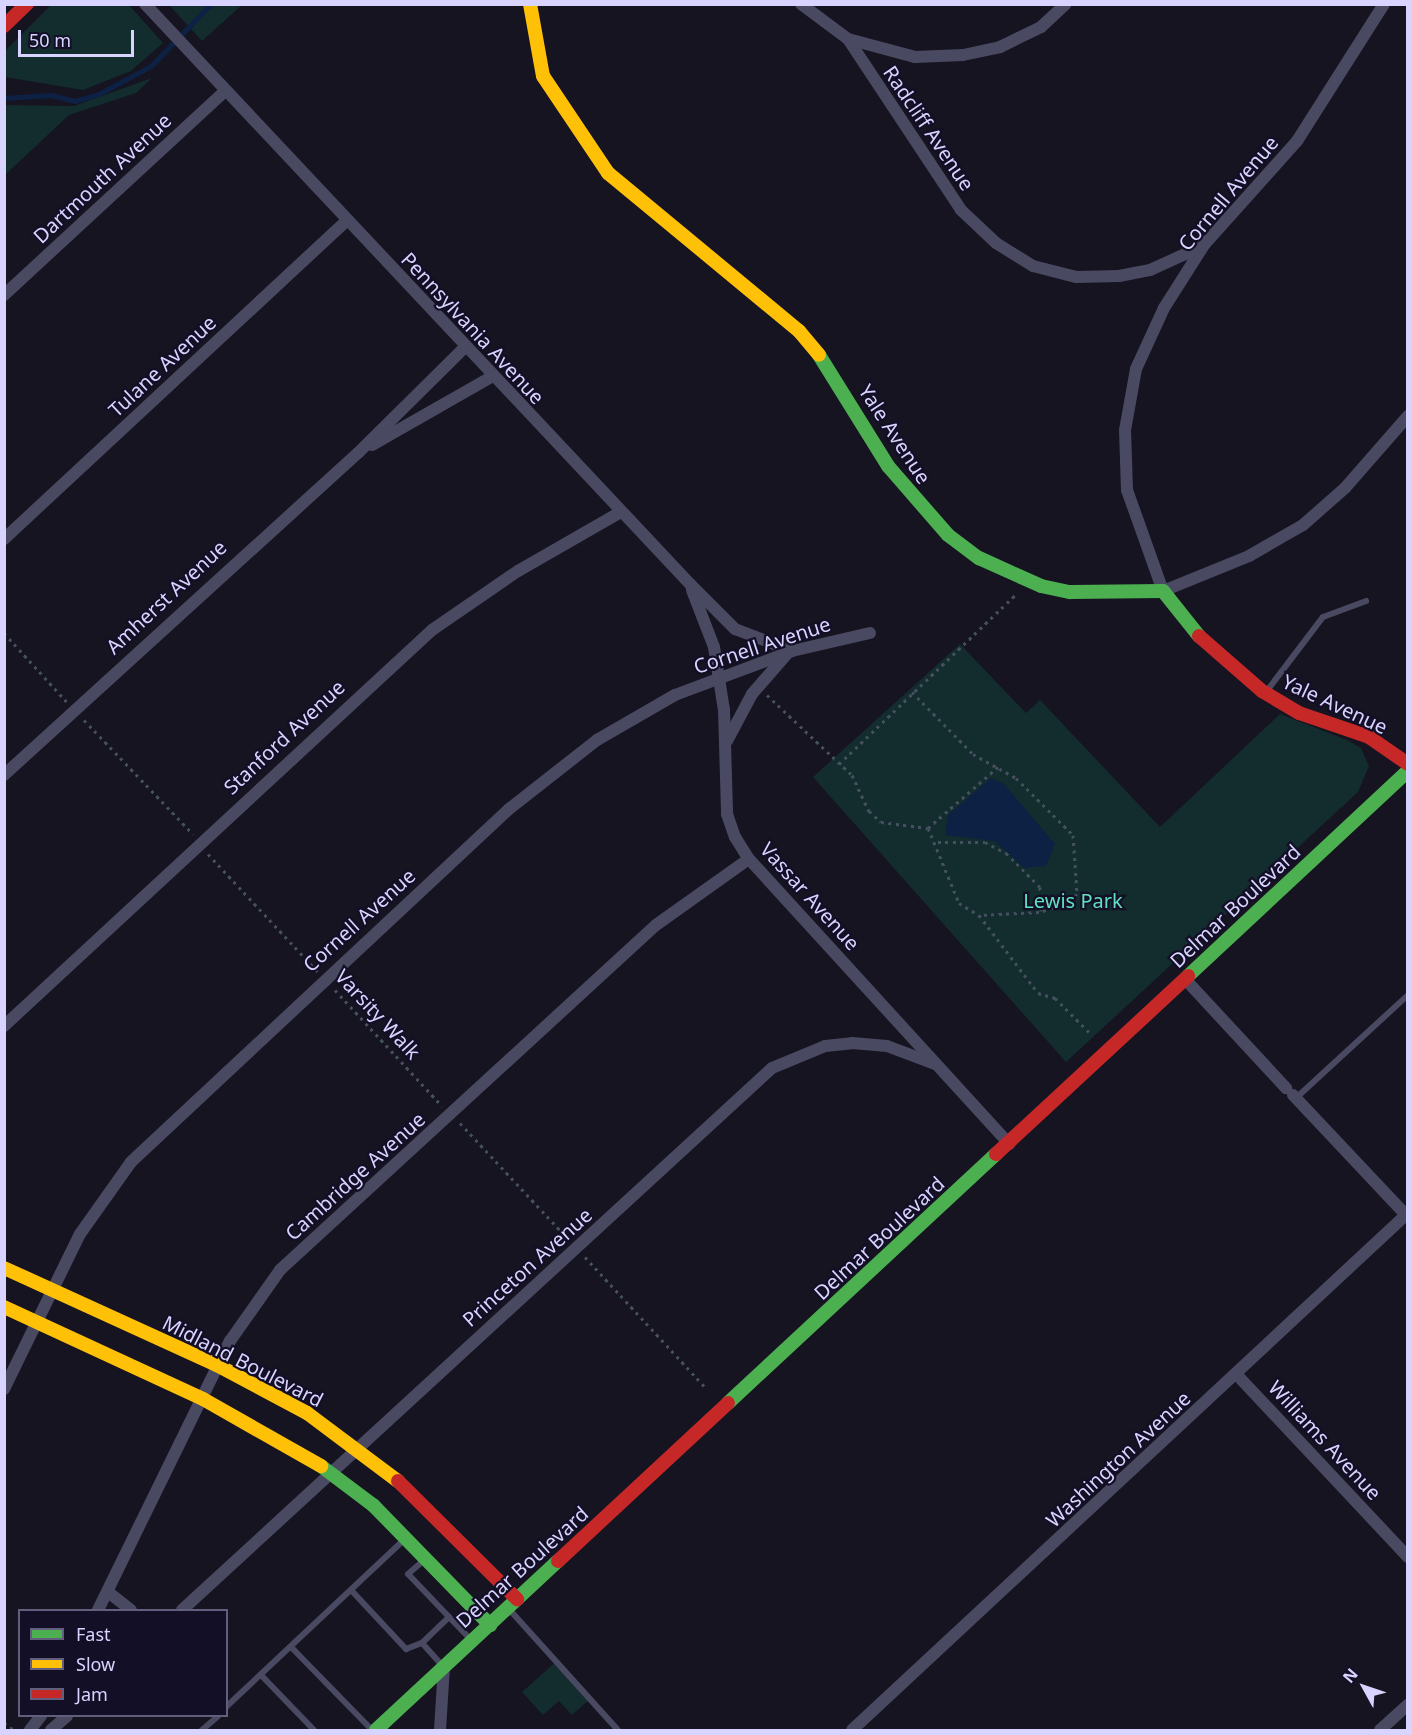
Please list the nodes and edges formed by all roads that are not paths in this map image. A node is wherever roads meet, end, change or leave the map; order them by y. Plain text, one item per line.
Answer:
1 (27, 4) edge
2 (530, 4) edge
3 (801, 4) edge
4 (1066, 4) edge
5 (1384, 4) edge
6 (148, 7) edge
7 (7, 18) edge
8 (848, 39) junction
9 (225, 91) junction
10 (345, 222) junction
11 (1204, 245) junction
12 (4, 294) edge
13 (465, 346) junction
14 (493, 376) junction
15 (1407, 416) edge
16 (358, 453) junction
17 (619, 513) junction
18 (4, 539) edge
19 (690, 584) junction
20 (1163, 591) junction
21 (1366, 601) dead end
22 (870, 633) dead end
23 (792, 651) junction
24 (719, 675) junction
25 (1266, 693) junction
26 (725, 744) junction
27 (1407, 764) edge
28 (1407, 771) edge
29 (4, 775) edge
30 (749, 859) junction
31 (1185, 979) junction
32 (1407, 995) edge
33 (4, 1026) edge
34 (935, 1064) junction
35 (1292, 1094) junction
36 (1009, 1144) junction
37 (1407, 1214) edge
38 (4, 1268) edge
39 (50, 1290) junction
40 (4, 1307) edge
41 (35, 1322) junction
42 (217, 1365) junction
43 (1238, 1376) junction
44 (4, 1389) edge
45 (203, 1399) junction
46 (358, 1447) junction
47 (332, 1473) junction
48 (407, 1538) junction
49 (1407, 1557) edge
50 (426, 1558) junction
51 (351, 1590) junction
52 (108, 1592) junction
53 (512, 1603) junction
54 (99, 1609) edge
55 (129, 1609) edge
56 (184, 1609) edge
57 (449, 1617) junction
58 (490, 1625) junction
59 (471, 1640) junction
60 (422, 1642) junction
61 (291, 1647) junction
62 (444, 1667) junction
63 (261, 1675) junction
64 (228, 1705) edge
65 (1407, 1705) edge
66 (40, 1717) edge
67 (66, 1717) edge
68 (217, 1717) edge
69 (30, 1731) edge
70 (51, 1731) edge
71 (202, 1731) edge
72 (314, 1731) edge
73 (374, 1731) edge
74 (440, 1731) edge
75 (618, 1731) edge
76 (852, 1731) edge
77 (1380, 1731) edge

1 - 7 main road
2 - 20 main road, Yale Avenue
3 - 8 street, Radcliff Avenue
4 - 8 street
5 - 11 street, Cornell Avenue
6 - 9 street, Pennsylvania Avenue
8 - 11 street, Radcliff Avenue
9 - 10 street, Pennsylvania Avenue
9 - 12 street, Dartmouth Avenue
10 - 13 street, Pennsylvania Avenue
10 - 18 street, Tulane Avenue
11 - 20 street, Cornell Avenue
13 - 14 street, Pennsylvania Avenue
13 - 16 street, Amherst Avenue
14 - 16 street, Amherst Avenue
14 - 17 street, Pennsylvania Avenue
15 - 20 street
16 - 29 street, Amherst Avenue
17 - 19 street, Pennsylvania Avenue
17 - 33 street, Stanford Avenue
19 - 23 street, Pennsylvania Avenue
19 - 24 street, Vassar Avenue
20 - 25 main road, Yale Avenue
21 - 25 lane
22 - 23 street, Cornell Avenue
23 - 24 street, Cornell Avenue
23 - 26 street
24 - 26 street, Vassar Avenue
24 - 39 street, Cornell Avenue
25 - 27 main road, Yale Avenue
26 - 30 street, Vassar Avenue
28 - 31 main road, Delmar Boulevard
30 - 34 street, Vassar Avenue
30 - 42 street, Cambridge Avenue
31 - 35 street
31 - 36 main road, Delmar Boulevard
32 - 35 lane
34 - 36 street, Vassar Avenue
34 - 46 street, Princeton Avenue
35 - 37 street
36 - 53 main road, Delmar Boulevard
37 - 43 street, Washington Avenue
38 - 39 main road, Midland Boulevard
39 - 41 street, Cornell Avenue
39 - 42 main road, Midland Boulevard
40 - 41 main road
41 - 44 street, Cornell Avenue
41 - 45 main road
42 - 45 street, Cambridge Avenue
42 - 46 main road, Midland Boulevard
43 - 49 street, Williams Avenue
43 - 76 street, Washington Avenue
45 - 47 main road
45 - 52 street, Cambridge Avenue
46 - 47 street, Princeton Avenue
46 - 53 main road, Midland Boulevard
47 - 48 main road
47 - 56 street, Princeton Avenue
48 - 50 main road
48 - 51 lane
50 - 57 lane
50 - 58 main road
51 - 60 lane
51 - 61 lane
52 - 54 street, Cambridge Avenue
52 - 55 street
53 - 58 main road, Delmar Boulevard
53 - 75 lane
57 - 59 lane
57 - 60 lane
58 - 59 main road, Delmar Boulevard
59 - 62 main road, Delmar Boulevard
60 - 62 lane
61 - 63 lane
61 - 73 lane
62 - 73 main road, Delmar Boulevard
62 - 74 street
63 - 64 lane
63 - 72 lane
65 - 77 street
66 - 69 street
67 - 70 street
68 - 71 lane

